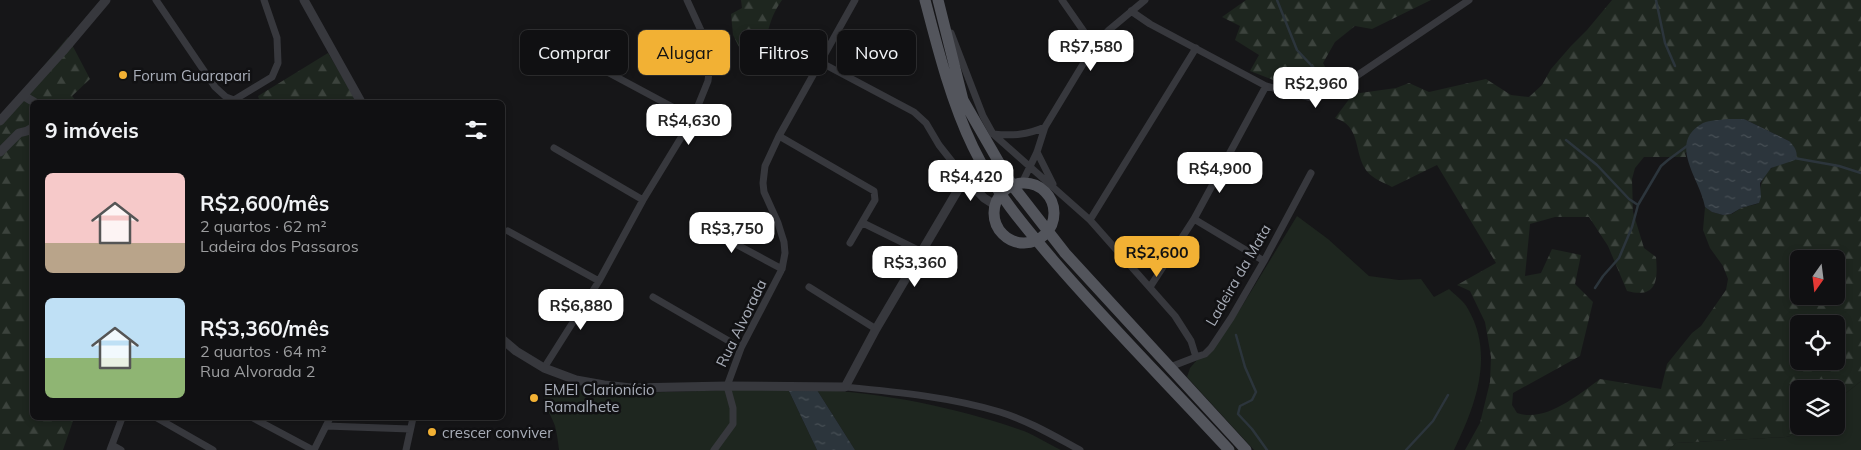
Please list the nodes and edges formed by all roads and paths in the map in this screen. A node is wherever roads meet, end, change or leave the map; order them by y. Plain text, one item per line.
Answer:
1 (106, 0) edge
2 (156, 0) edge
3 (264, 0) edge
4 (304, 0) edge
5 (687, 0) edge
6 (855, 0) edge
7 (925, 0) edge
8 (938, 0) edge
9 (1062, 0) edge
10 (1145, 0) edge
11 (1469, 0) edge
12 (1131, 11) junction
13 (1094, 46) junction
14 (1196, 48) junction
15 (827, 50) edge
16 (827, 66) edge
17 (613, 75) edge
18 (813, 75) edge
19 (1266, 86) junction
20 (24, 96) junction
21 (31, 100) edge
22 (360, 100) edge
23 (693, 118) junction
24 (0, 121) edge
25 (1045, 127) junction
26 (30, 129) edge
27 (993, 134) junction
28 (779, 136) junction
29 (554, 148) dead end
30 (0, 152) edge
31 (1037, 152) junction
32 (1029, 165) junction
33 (1311, 173) dead end
34 (965, 178) junction
35 (1017, 184) junction
36 (1052, 192) junction
37 (1000, 194) junction
38 (643, 200) junction
39 (995, 205) junction
40 (1194, 219) junction
41 (1090, 220) junction
42 (693, 221) dead end
43 (863, 223) junction
44 (508, 231) dead end
45 (1048, 232) junction
46 (1037, 240) junction
47 (850, 242) dead end
48 (922, 252) junction
49 (1264, 261) junction
50 (782, 269) junction
51 (599, 282) junction
52 (808, 287) dead end
53 (1150, 287) junction
54 (653, 298) dead end
55 (876, 329) junction
56 (505, 341) edge
57 (741, 348) junction
58 (1196, 357) junction
59 (1170, 367) junction
60 (544, 368) junction
61 (727, 386) junction
62 (845, 386) junction
63 (121, 420) edge
64 (160, 420) edge
65 (257, 420) edge
66 (329, 420) edge
67 (413, 420) edge
68 (326, 426) junction
69 (410, 430) junction
70 (111, 448) edge
71 (121, 450) edge
72 (213, 450) edge
73 (314, 450) edge
74 (406, 450) edge
75 (714, 450) edge
76 (1080, 450) edge
77 (1229, 450) edge
78 (1246, 450) edge

1 - 20 street
2 - 3 street
4 - 22 street
5 - 23 street
6 - 15 street, Rua Alvorada
7 - 37 main road
8 - 27 street
8 - 35 main road
9 - 13 street
10 - 12 street
11 - 19 street
12 - 13 street
12 - 14 street
13 - 25 street
14 - 19 street
14 - 41 street
16 - 34 street
17 - 23 street
18 - 28 street, Rua Alvorada
19 - 40 street
20 - 21 street
20 - 24 street
23 - 38 street
25 - 27 street
25 - 31 street
26 - 30 street
27 - 32 street
28 - 43 street
28 - 50 street, Rua Alvorada
29 - 38 street
31 - 32 street
31 - 36 street
32 - 35 street
32 - 36 street
33 - 49 street, Ladeira da Mata
34 - 39 street
34 - 48 street
35 - 36 main road
35 - 37 main road
35 - 45 main road
36 - 41 street
36 - 45 main road
37 - 39 main road
37 - 46 main road
38 - 51 street
39 - 46 main road
40 - 49 street
40 - 53 street
41 - 53 street
42 - 50 street
43 - 47 street
43 - 48 street
44 - 51 street
45 - 46 main road
45 - 59 main road
46 - 77 main road
48 - 55 street
49 - 58 street, Ladeira da Mata
50 - 57 street, Rua Alvorada
51 - 60 street
52 - 55 street
53 - 58 street
54 - 57 street
55 - 62 street
56 - 60 street
57 - 61 street, Rua Alvorada
58 - 59 street, Ladeira da Mata
59 - 78 main road
60 - 61 street
61 - 62 street
61 - 75 street
62 - 76 street
63 - 70 street
64 - 72 street
65 - 73 street
66 - 68 street
67 - 69 street
68 - 69 street
68 - 73 street
69 - 74 street
70 - 71 street

